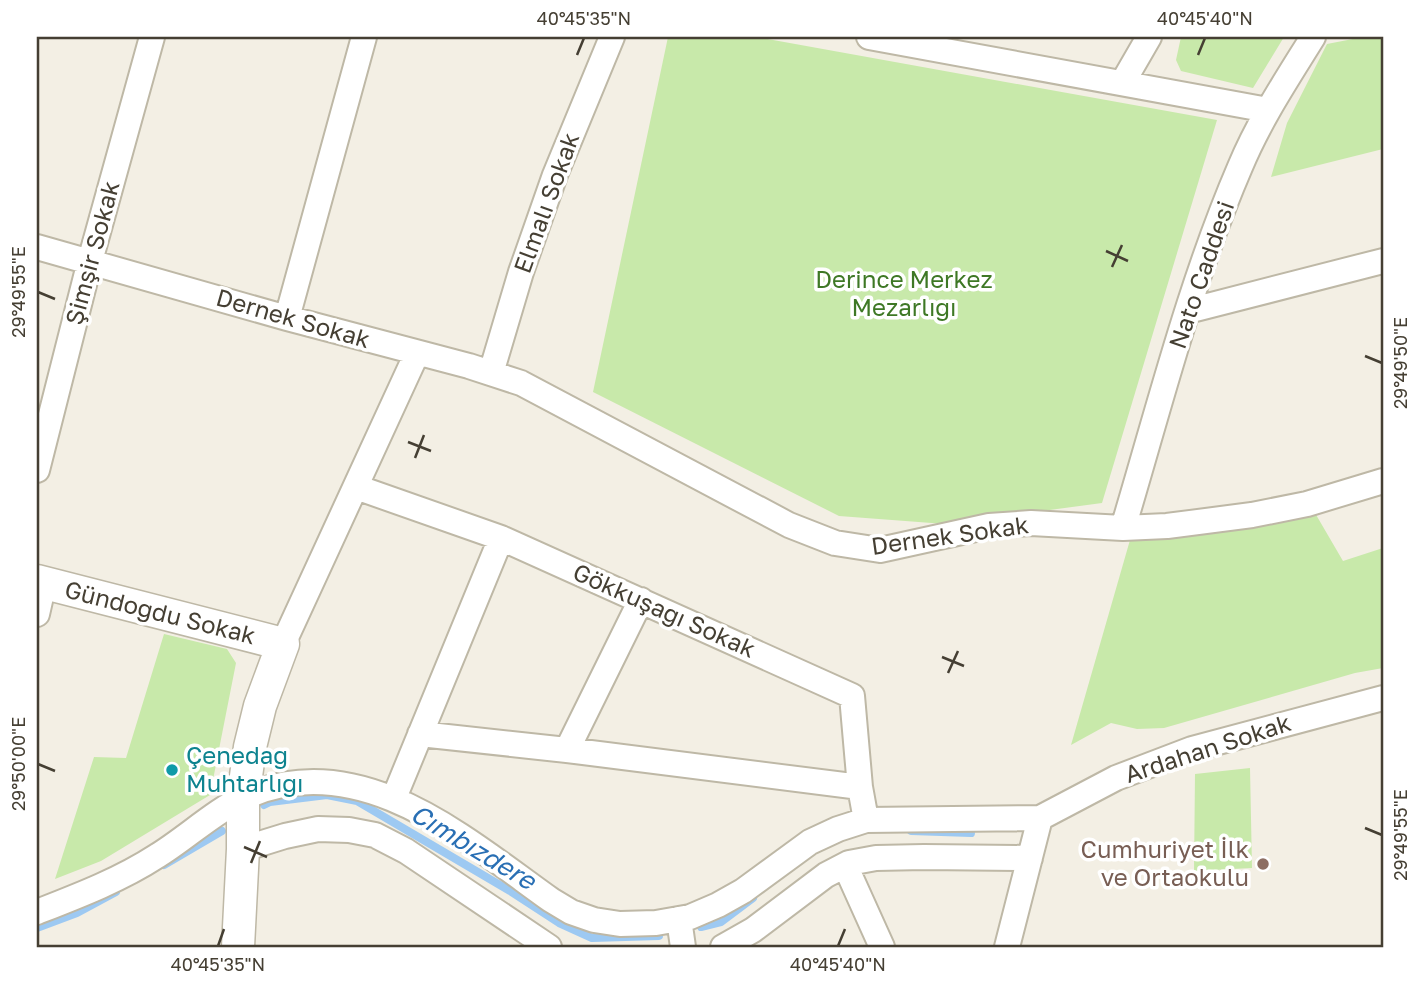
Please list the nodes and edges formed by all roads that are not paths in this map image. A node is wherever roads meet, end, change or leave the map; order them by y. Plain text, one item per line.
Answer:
1 (152, 37) edge
2 (363, 37) edge
3 (612, 37) edge
4 (869, 37) edge
5 (1149, 37) edge
6 (1313, 37) edge
7 (1122, 82) junction
8 (1268, 110) junction
9 (37, 247) edge
10 (1383, 261) edge
11 (37, 264) edge
12 (88, 270) junction
13 (1188, 311) junction
14 (287, 318) junction
15 (413, 360) junction
16 (491, 373) junction
17 (547, 396) junction
18 (37, 470) edge
19 (1383, 481) edge
20 (356, 487) junction
21 (1123, 528) junction
22 (501, 538) junction
23 (41, 582) edge
24 (641, 600) junction
25 (37, 614) edge
26 (283, 644) junction
27 (1383, 698) edge
28 (420, 734) junction
29 (567, 750) junction
30 (860, 787) junction
31 (243, 798) junction
32 (394, 798) junction
33 (1040, 818) junction
34 (866, 820) junction
35 (243, 849) junction
36 (1030, 858) junction
37 (845, 865) junction
38 (37, 912) edge
39 (500, 916) junction
40 (679, 919) junction
41 (1004, 946) edge
42 (239, 947) edge
43 (512, 947) edge
44 (549, 947) edge
45 (683, 947) edge
46 (723, 947) edge
47 (882, 947) edge

1 - 12 street, Şimşir Sokak
2 - 14 street
3 - 16 street, Elmalı Sokak
4 - 7 street
5 - 7 street
6 - 8 street, Nato Caddesi
7 - 8 street
8 - 13 street, Nato Caddesi
9 - 12 street, Dernek Sokak
10 - 13 street
11 - 12 street, Dernek Sokak
12 - 14 street, Dernek Sokak
12 - 15 street, Dernek Sokak
12 - 18 street, Şimşir Sokak
13 - 21 street, Nato Caddesi
14 - 15 street, Dernek Sokak
15 - 16 street, Dernek Sokak
15 - 17 street, Dernek Sokak
15 - 20 street
16 - 17 street, Dernek Sokak
17 - 21 street, Dernek Sokak
19 - 21 street, Dernek Sokak
20 - 22 street, Gökkuşağı Sokak
20 - 26 street
22 - 24 street, Gökkuşağı Sokak
22 - 28 street
23 - 25 street
23 - 26 street, Gündoğdu Sokak
24 - 29 street
24 - 30 street, Gökkuşağı Sokak
26 - 31 street
27 - 33 street, Ardahan Sokak
28 - 29 street
28 - 32 street
29 - 30 street
30 - 34 street, Gökkuşağı Sokak
31 - 32 street
31 - 35 street
31 - 38 street
32 - 40 street
33 - 34 street
33 - 36 street
34 - 40 street
35 - 39 street
35 - 42 street
36 - 37 street
36 - 41 street
37 - 46 street
37 - 47 street
39 - 43 street
39 - 44 street
40 - 45 street

